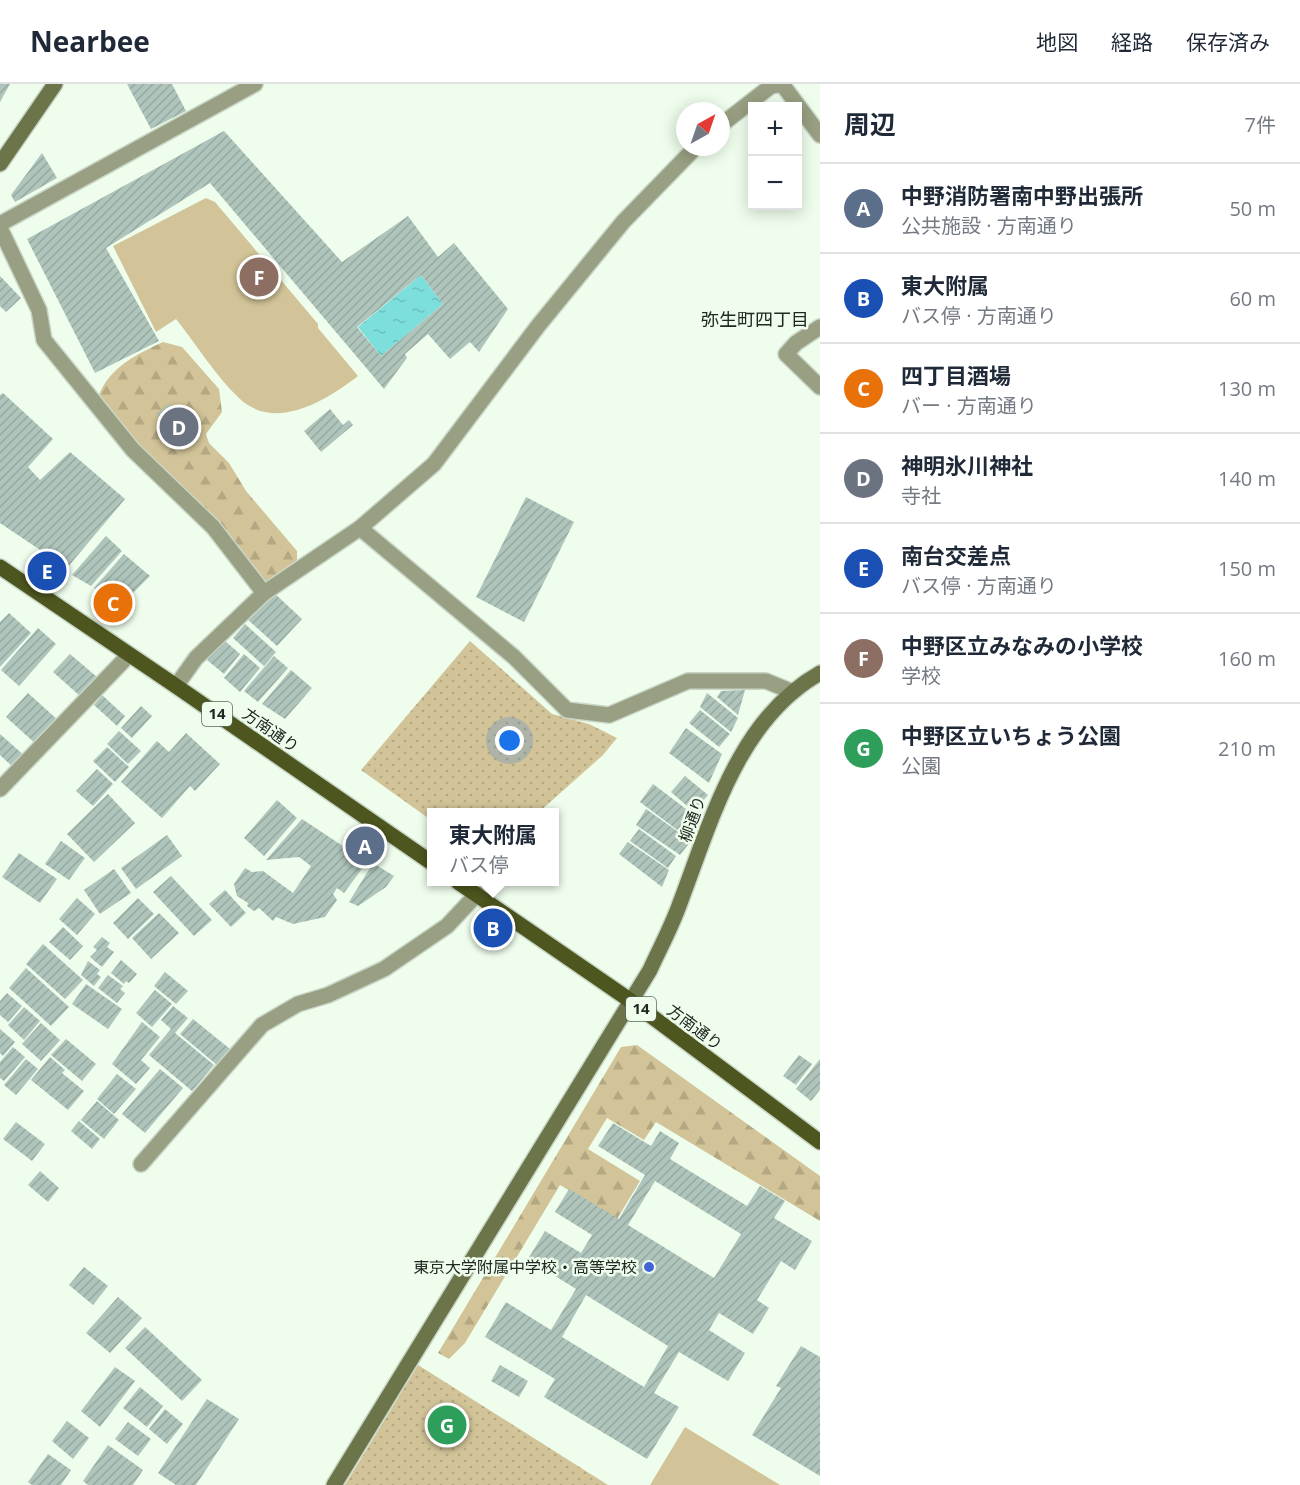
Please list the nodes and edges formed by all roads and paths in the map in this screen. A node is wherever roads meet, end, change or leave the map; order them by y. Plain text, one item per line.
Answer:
1 (55, 84) edge
2 (255, 84) edge
3 (782, 84) edge
4 (730, 118) edge
5 (820, 135) edge
6 (687, 156) edge
7 (0, 164) edge
8 (0, 224) edge
9 (3, 235) edge
10 (820, 327) edge
11 (820, 387) edge
12 (360, 528) junction
13 (0, 567) edge
14 (264, 593) junction
15 (129, 655) junction
16 (820, 673) edge
17 (176, 686) junction
18 (793, 692) junction
19 (0, 789) edge
20 (427, 860) edge
21 (464, 886) edge
22 (477, 894) junction
23 (631, 1000) junction
24 (820, 1141) edge
25 (141, 1164) dead end
26 (334, 1485) edge

1 - 7 street
2 - 8 street
3 - 4 street
3 - 5 street
6 - 12 street
9 - 14 street
10 - 11 street
12 - 14 street
12 - 18 street
13 - 15 main road, 方南通り / 14
14 - 17 street
15 - 17 main road, 方南通り / 14
15 - 19 street
16 - 18 street, 柳通り
17 - 20 main road, 方南通り / 14
18 - 23 street, 柳通り
21 - 22 main road, 方南通り / 14
22 - 23 main road, 方南通り / 14
22 - 25 street
23 - 24 main road, 方南通り / 14
23 - 26 street, 柳通り

